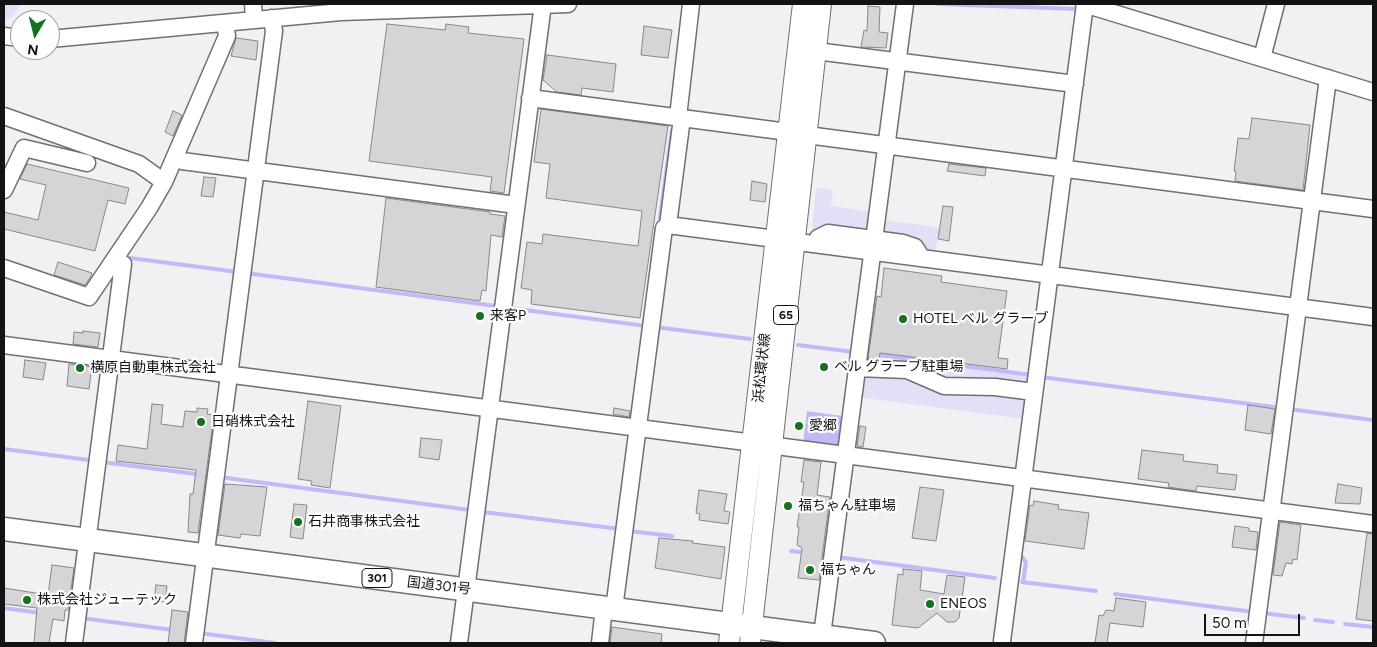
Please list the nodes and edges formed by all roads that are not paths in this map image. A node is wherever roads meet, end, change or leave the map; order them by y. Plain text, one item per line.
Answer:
1 (542, 4) edge
2 (568, 4) edge
3 (691, 4) edge
4 (803, 4) edge
5 (822, 4) edge
6 (905, 4) edge
7 (1084, 4) edge
8 (1276, 4) edge
9 (254, 12) edge
10 (272, 18) junction
11 (226, 23) junction
12 (60, 38) edge
13 (816, 51) junction
14 (1262, 58) junction
15 (897, 61) junction
16 (1328, 78) junction
17 (1074, 84) junction
18 (1373, 92) edge
19 (530, 98) junction
20 (4, 116) edge
21 (680, 117) junction
22 (798, 134) junction
23 (886, 145) junction
24 (176, 158) junction
25 (87, 163) dead end
26 (1063, 168) junction
27 (256, 171) junction
28 (164, 182) junction
29 (4, 190) edge
30 (1312, 201) junction
31 (516, 205) junction
32 (1373, 209) edge
33 (668, 225) junction
34 (786, 240) junction
35 (873, 245) junction
36 (115, 259) junction
37 (4, 268) edge
38 (1050, 275) junction
39 (1298, 307) junction
40 (1373, 317) edge
41 (4, 345) edge
42 (111, 359) junction
43 (857, 368) junction
44 (229, 374) junction
45 (1034, 392) junction
46 (490, 408) junction
47 (638, 428) junction
48 (762, 444) junction
49 (846, 455) junction
50 (1023, 478) junction
51 (1271, 511) junction
52 (1373, 524) edge
53 (4, 529) edge
54 (87, 540) junction
55 (205, 556) junction
56 (466, 590) junction
57 (609, 609) junction
58 (740, 635) edge
59 (821, 640) edge
60 (74, 643) edge
61 (194, 643) edge
62 (459, 643) edge
63 (600, 643) edge
64 (874, 643) edge
65 (1001, 643) edge
66 (1254, 643) edge

1 - 2 street
1 - 10 street
1 - 19 street
3 - 21 street
4 - 22 main road, 浜松環状線 / 65
5 - 13 main road, 浜松環状線 / 65
6 - 15 street
7 - 14 street
7 - 17 street
8 - 14 street
9 - 10 street
9 - 11 street
10 - 27 street
11 - 12 street
11 - 24 street
13 - 15 street
13 - 22 main road, 浜松環状線 / 65
14 - 16 street
15 - 17 street
15 - 23 street
16 - 18 street
16 - 30 street
17 - 26 street
19 - 21 street
19 - 31 street
20 - 28 street
21 - 22 street
21 - 33 street
22 - 23 street
22 - 34 main road, 浜松環状線 / 65
23 - 26 street
23 - 35 street
24 - 27 street
24 - 28 street
25 - 29 street
26 - 30 street
26 - 38 street
27 - 31 street
27 - 44 street
28 - 36 street
30 - 32 street
30 - 39 street
31 - 46 street
33 - 34 street
33 - 47 street
34 - 35 street
34 - 48 main road, 浜松環状線 / 65
35 - 38 street
35 - 43 street
36 - 37 street
36 - 42 street
38 - 39 street
38 - 45 street
39 - 40 street
39 - 51 street
41 - 42 street
42 - 44 street
42 - 54 street
43 - 45 street
43 - 49 street
44 - 46 street
44 - 55 street
45 - 50 street
46 - 47 street
46 - 56 street
47 - 48 street
47 - 57 street
48 - 49 street
48 - 58 main road, 浜松環状線 / 65
49 - 50 street
49 - 59 street
50 - 51 street
50 - 65 street
51 - 52 street
51 - 66 street
53 - 54 highway, 国道301号 / 301
54 - 55 highway, 国道301号 / 301
54 - 60 street
55 - 56 highway, 国道301号 / 301
55 - 61 street
56 - 57 highway, 国道301号 / 301
56 - 62 street
57 - 58 highway, 国道301号 / 301
57 - 63 street
58 - 59 highway, 国道301号 / 301
59 - 64 highway, 国道301号 / 301

